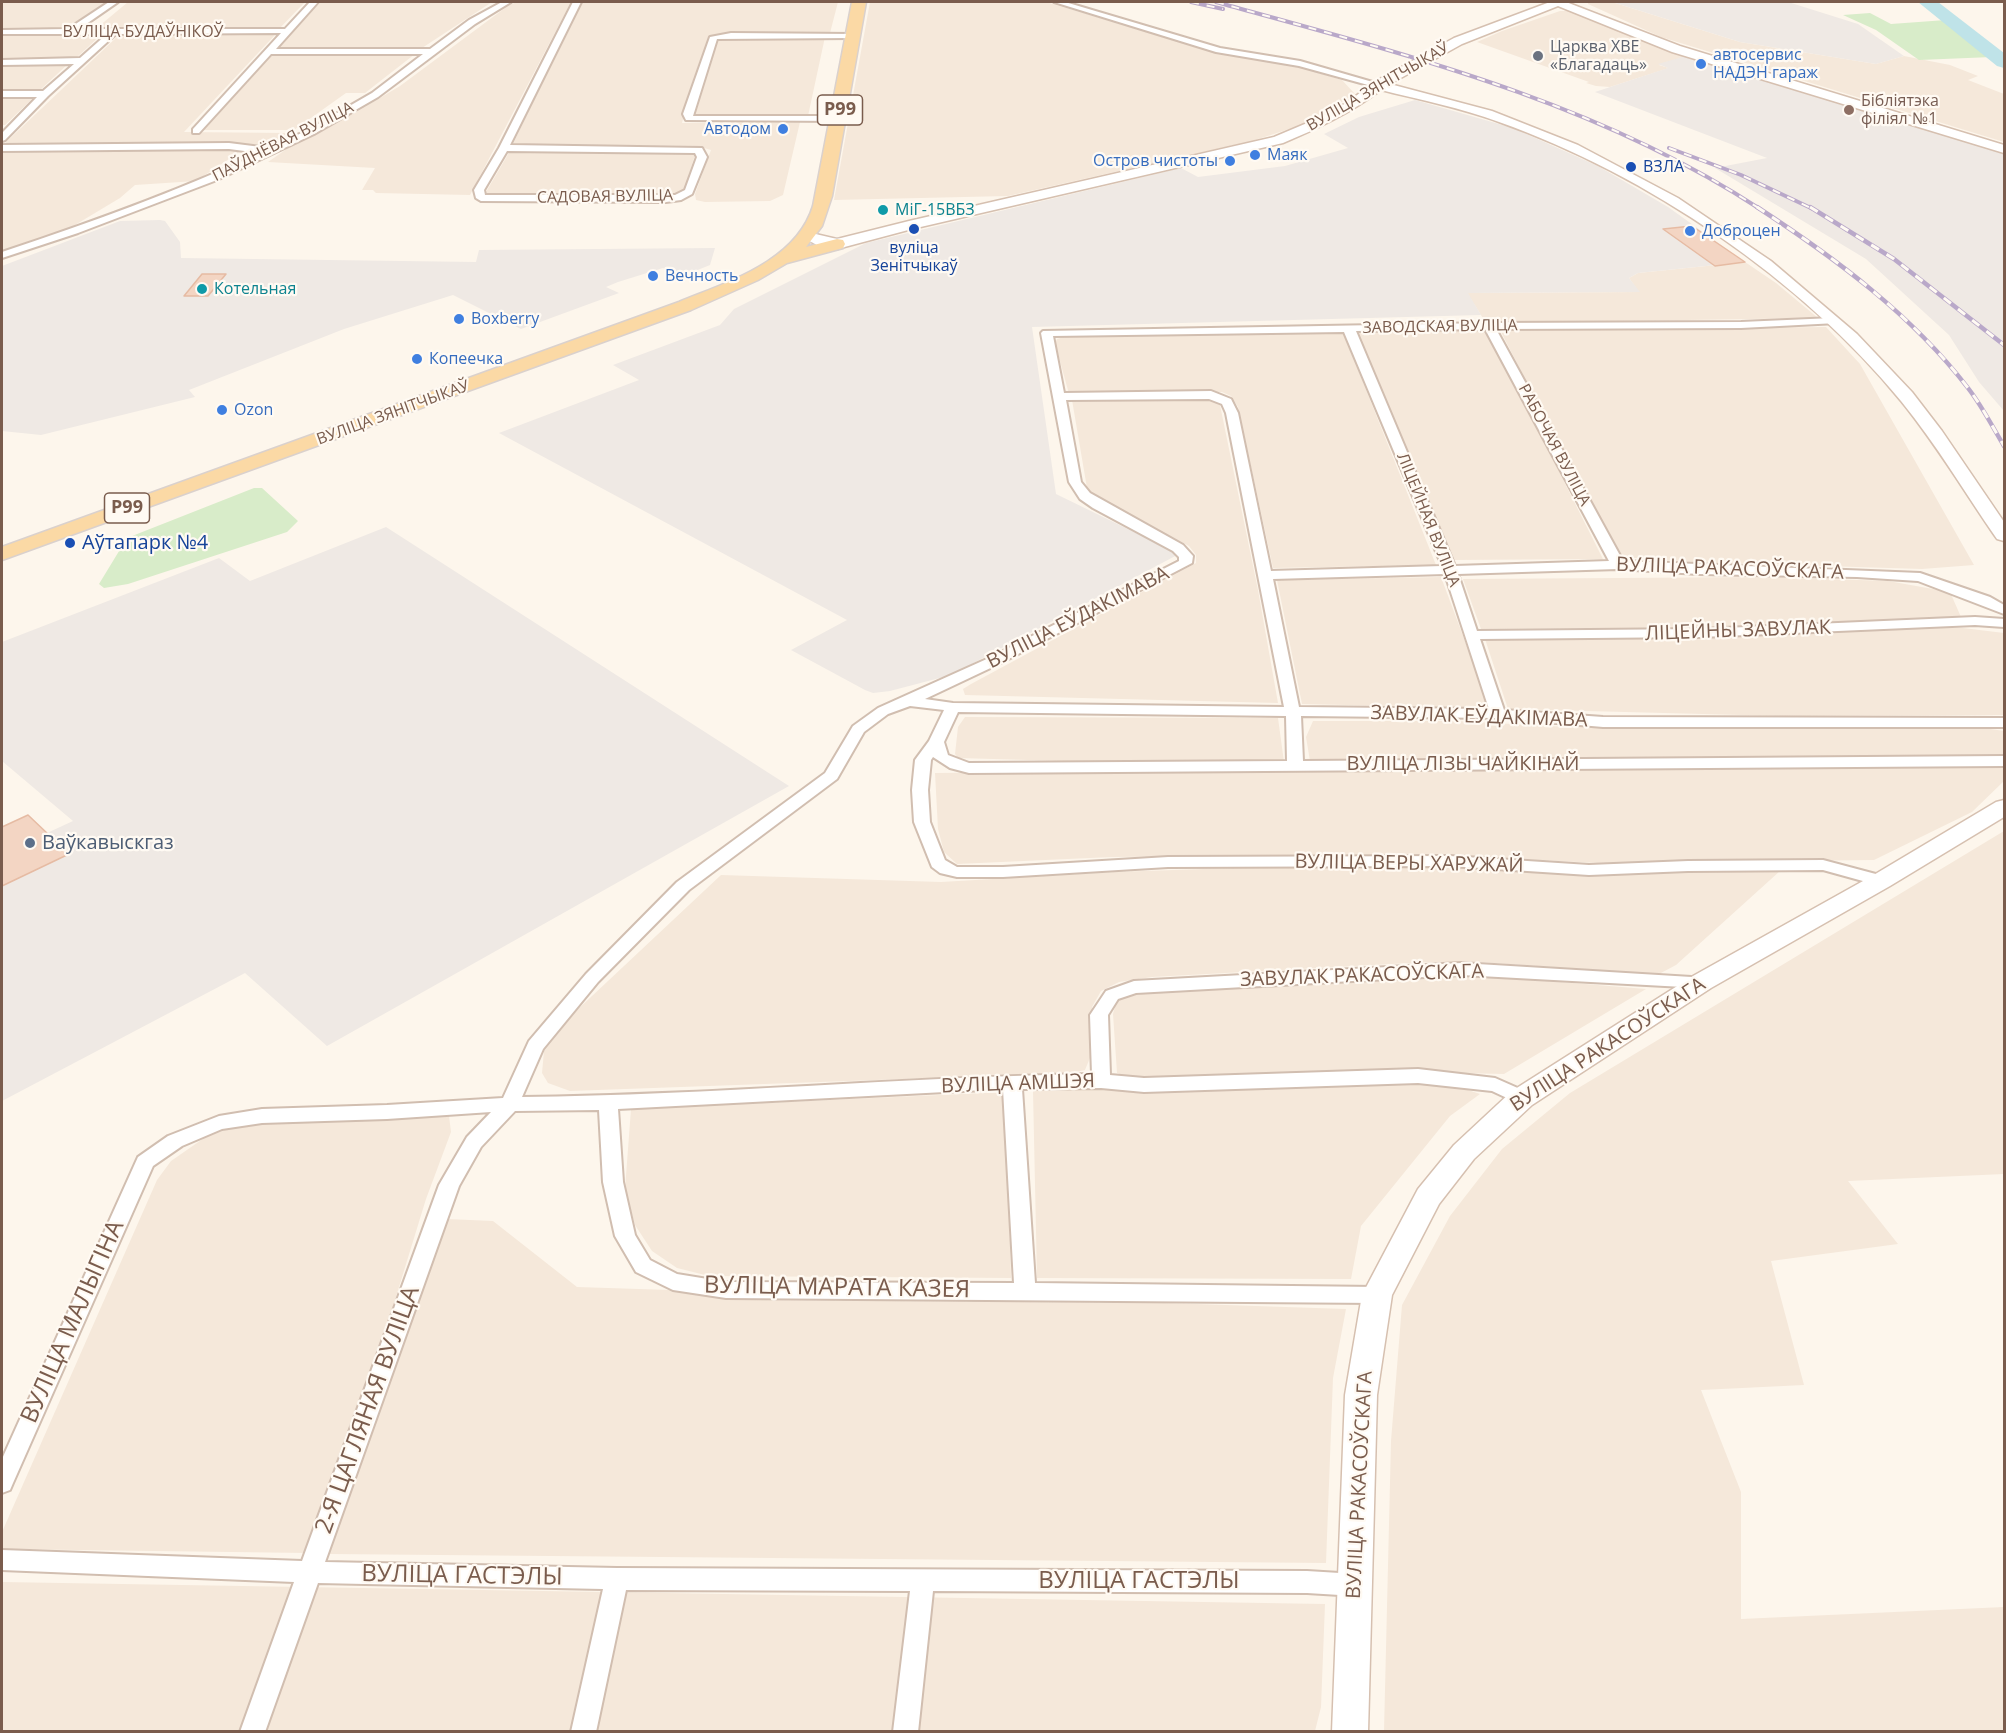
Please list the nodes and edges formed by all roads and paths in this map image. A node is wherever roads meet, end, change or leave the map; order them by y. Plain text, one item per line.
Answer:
1 (114, 2) edge
2 (314, 2) edge
3 (507, 2) edge
4 (577, 2) edge
5 (859, 2) edge
6 (1058, 2) edge
7 (1558, 2) edge
8 (285, 31) junction
9 (2, 32) edge
10 (69, 32) junction
11 (113, 33) junction
12 (852, 36) junction
13 (267, 51) junction
14 (434, 52) junction
15 (2, 62) edge
16 (83, 62) junction
17 (1378, 85) junction
18 (2, 94) edge
19 (45, 94) junction
20 (839, 119) junction
21 (2, 126) edge
22 (13, 126) junction
23 (196, 131) dead end
24 (2, 138) edge
25 (2, 148) edge
26 (504, 148) junction
27 (2004, 149) edge
28 (269, 151) junction
29 (818, 218) junction
30 (807, 236) junction
31 (840, 238) junction
32 (2, 255) edge
33 (779, 260) junction
34 (1833, 321) junction
35 (1489, 326) junction
36 (1349, 329) junction
37 (1047, 333) joint
38 (1060, 397) junction
39 (2004, 535) edge
40 (2, 554) edge
41 (1618, 565) junction
42 (1450, 570) junction
43 (1265, 575) junction
44 (2004, 610) edge
45 (2004, 623) edge
46 (1472, 636) junction
47 (908, 701) junction
48 (953, 707) junction
49 (1293, 713) junction
50 (1498, 714) junction
51 (2004, 723) edge
52 (936, 742) junction
53 (2004, 761) edge
54 (1295, 765) junction
55 (2004, 807) edge
56 (1881, 881) junction
57 (1702, 982) junction
58 (1101, 1081) junction
59 (1012, 1082) junction
60 (1522, 1098) junction
61 (608, 1103) junction
62 (510, 1104) junction
63 (145, 1162) joint
64 (1025, 1291) junction
65 (1377, 1295) junction
66 (2, 1483) edge
67 (2, 1560) edge
68 (310, 1572) junction
69 (617, 1579) junction
70 (923, 1579) junction
71 (1356, 1585) junction
72 (252, 1731) edge
73 (583, 1731) edge
74 (905, 1731) edge
75 (1350, 1731) edge

1 - 10 street
2 - 8 street
3 - 14 street, ПАЎДНЁВАЯ ВУЛІЦА
4 - 26 street, САДОВАЯ ВУЛІЦА
5 - 12 main road, Р99
6 - 17 street
7 - 17 street, ВУЛІЦА ЗЯНІТЧЫКАЎ
7 - 27 street
8 - 11 street, ВУЛІЦА БУДАЎНІКОЎ
8 - 13 street
9 - 10 street, ВУЛІЦА БУДАЎНІКОЎ
10 - 11 street, ВУЛІЦА БУДАЎНІКОЎ
11 - 16 street
12 - 20 main road, Р99
12 - 20 street
13 - 14 street
13 - 23 street
14 - 28 street, ПАЎДНЁВАЯ ВУЛІЦА
15 - 16 street
16 - 19 street
17 - 31 street, ВУЛІЦА ЗЯНІТЧЫКАЎ
17 - 34 street
18 - 19 street
19 - 22 street
20 - 29 main road, Р99
21 - 22 street
22 - 24 street
25 - 28 street
26 - 26 street, САДОВАЯ ВУЛІЦА
28 - 32 street, ПАЎДНЁВАЯ ВУЛІЦА
29 - 30 main road, ВУЛІЦА ЗЯНІТЧЫКАЎ / Р99
29 - 31 main road
30 - 31 street
30 - 33 main road, ВУЛІЦА ЗЯНІТЧЫКАЎ / Р99
31 - 33 main road
33 - 40 main road, ВУЛІЦА ЗЯНІТЧЫКАЎ / Р99
34 - 35 street, ЗАВОДСКАЯ ВУЛІЦА
34 - 39 street
35 - 36 street, ЗАВОДСКАЯ ВУЛІЦА
35 - 41 street, РАБОЧАЯ ВУЛІЦА
36 - 37 street, ЗАВОДСКАЯ ВУЛІЦА
36 - 42 street, ЛІЦЕЙНАЯ ВУЛІЦА
37 - 38 street, ВУЛІЦА ЕЎДАКІМАВА
38 - 43 street
38 - 47 street, ВУЛІЦА ЕЎДАКІМАВА
41 - 42 street, ВУЛІЦА РАКАСОЎСКАГА
41 - 44 street, ВУЛІЦА РАКАСОЎСКАГА
42 - 43 street, ВУЛІЦА РАКАСОЎСКАГА
42 - 46 street, ЛІЦЕЙНАЯ ВУЛІЦА
43 - 49 street
45 - 46 street, ЛІЦЕЙНЫ ЗАВУЛАК
46 - 50 street, ЛІЦЕЙНАЯ ВУЛІЦА
47 - 48 street
47 - 62 street
48 - 49 street, ЗАВУЛАК ЕЎДАКІМАВА
48 - 52 street
49 - 50 street, ЗАВУЛАК ЕЎДАКІМАВА
49 - 54 street
50 - 51 street, ЗАВУЛАК ЕЎДАКІМАВА
52 - 54 street, ВУЛІЦА ЛІЗЫ ЧАЙКІНАЙ
52 - 56 street, ВУЛІЦА ВЕРЫ ХАРУЖАЙ
53 - 54 street, ВУЛІЦА ЛІЗЫ ЧАЙКІНАЙ
55 - 56 street, ВУЛІЦА РАКАСОЎСКАГА
56 - 57 street, ВУЛІЦА РАКАСОЎСКАГА
57 - 58 street, ЗАВУЛАК РАКАСОЎСКАГА
57 - 60 street, ВУЛІЦА РАКАСОЎСКАГА
58 - 59 street, ВУЛІЦА АМШЭЯ
58 - 60 street, ВУЛІЦА АМШЭЯ
59 - 61 street, ВУЛІЦА АМШЭЯ
59 - 64 street
60 - 65 street, ВУЛІЦА РАКАСОЎСКАГА
61 - 62 street, ВУЛІЦА АМШЭЯ
61 - 64 street, ВУЛІЦА МАРАТА КАЗЕЯ
62 - 63 street, ВУЛІЦА АМШЭЯ
62 - 68 street, 2-Я ЦАГЛЯНАЯ ВУЛІЦА
63 - 66 street, ВУЛІЦА МАЛЫГІНА
64 - 65 street, ВУЛІЦА МАРАТА КАЗЕЯ
65 - 71 street, ВУЛІЦА РАКАСОЎСКАГА
67 - 68 street, ВУЛІЦА ГАСТЭЛЫ
68 - 69 street, ВУЛІЦА ГАСТЭЛЫ
68 - 72 street, 2-Я ЦАГЛЯНАЯ ВУЛІЦА
69 - 70 street, ВУЛІЦА ГАСТЭЛЫ
69 - 73 street
70 - 71 street, ВУЛІЦА ГАСТЭЛЫ
70 - 74 street
71 - 75 street, ВУЛІЦА РАКАСОЎСКАГА

